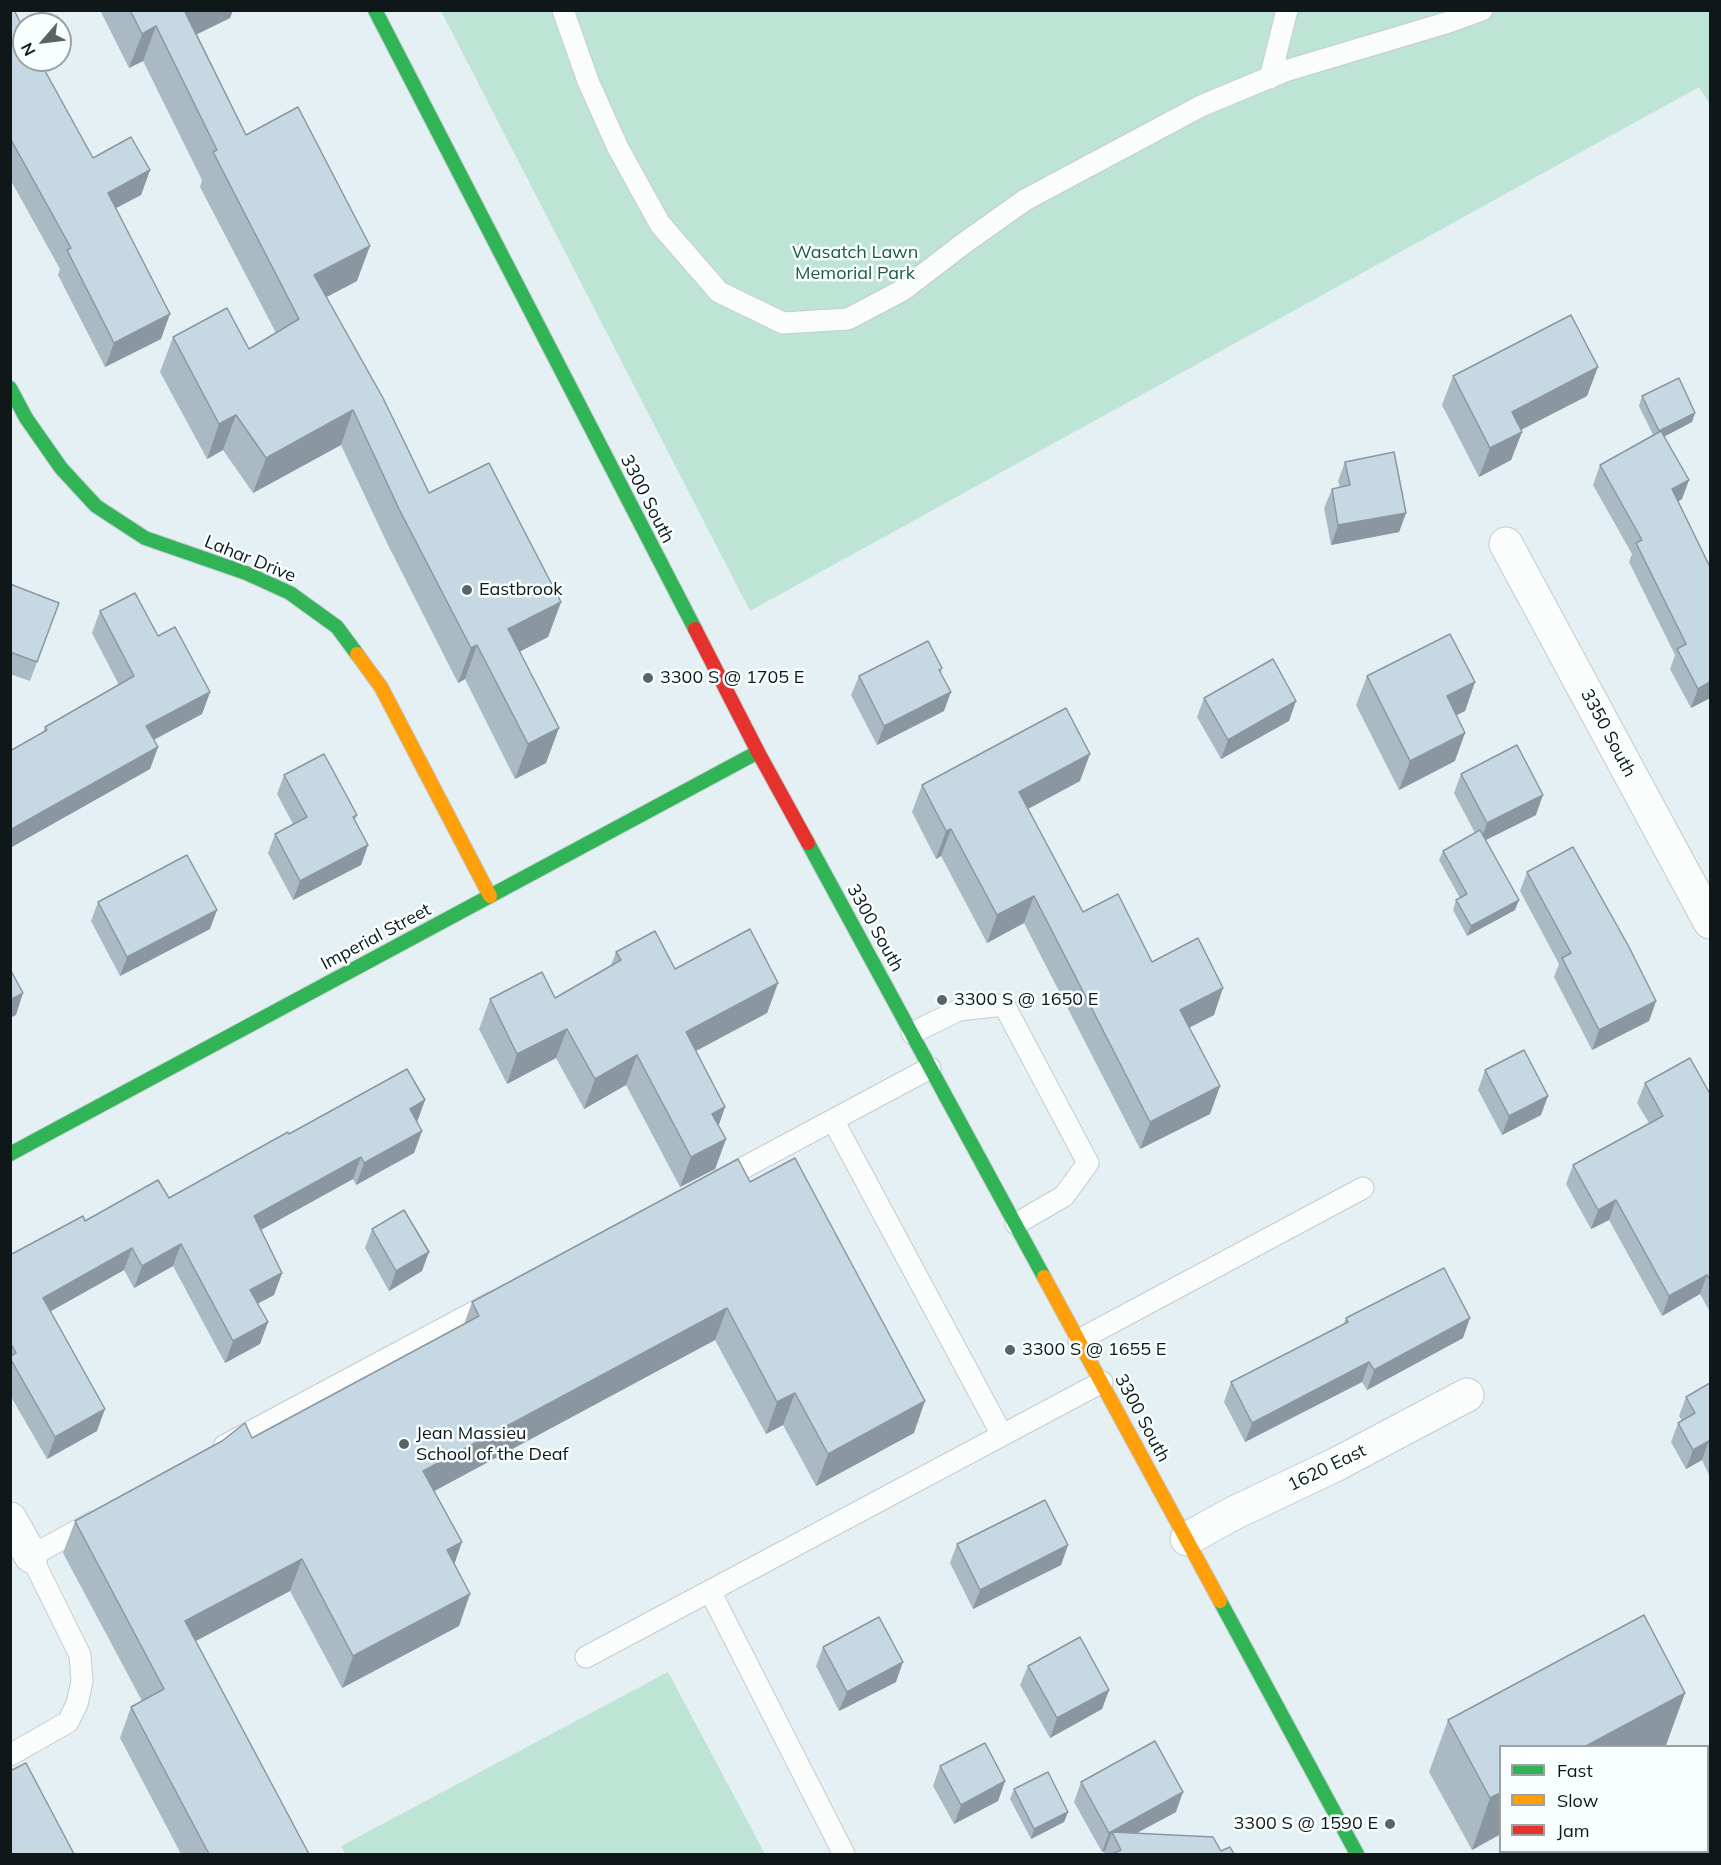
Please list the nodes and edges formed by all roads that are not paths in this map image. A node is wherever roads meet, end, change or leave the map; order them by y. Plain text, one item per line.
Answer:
1 (375, 10) edge
2 (562, 10) edge
3 (1287, 10) edge
4 (1482, 10) edge
5 (1270, 78) junction
6 (10, 388) edge
7 (1506, 544) dead end
8 (758, 753) junction
9 (490, 896) junction
10 (1710, 922) edge
11 (912, 1033) junction
12 (930, 1068) junction
13 (833, 1120) junction
14 (10, 1154) edge
15 (1363, 1188) dead end
16 (697, 1193) edge
17 (1016, 1224) junction
18 (509, 1293) edge
19 (1079, 1340) junction
20 (1102, 1382) junction
21 (1467, 1395) dead end
22 (1002, 1435) junction
23 (212, 1456) edge
24 (113, 1511) edge
25 (10, 1519) edge
26 (1187, 1539) junction
27 (31, 1556) junction
28 (710, 1591) junction
29 (586, 1657) dead end
30 (10, 1755) edge
31 (844, 1854) edge
32 (1357, 1854) edge

1 - 8 main road, 3300 South
2 - 5 lane
3 - 5 lane
4 - 5 lane
6 - 9 main road, Lahar Drive
7 - 10 street, 3350 South
8 - 9 main road, Imperial Street
8 - 11 main road, 3300 South
9 - 14 main road, Imperial Street
11 - 12 main road, 3300 South
11 - 17 lane
12 - 13 lane
12 - 17 main road, 3300 South
13 - 16 lane
13 - 22 lane
15 - 19 lane
17 - 19 main road, 3300 South
18 - 23 lane
19 - 20 main road, 3300 South
20 - 22 lane
20 - 26 main road, 3300 South
21 - 26 street, 1620 East
22 - 28 lane
24 - 27 lane
25 - 27 street
26 - 32 main road, 3300 South
27 - 30 lane
28 - 29 lane
28 - 31 lane

